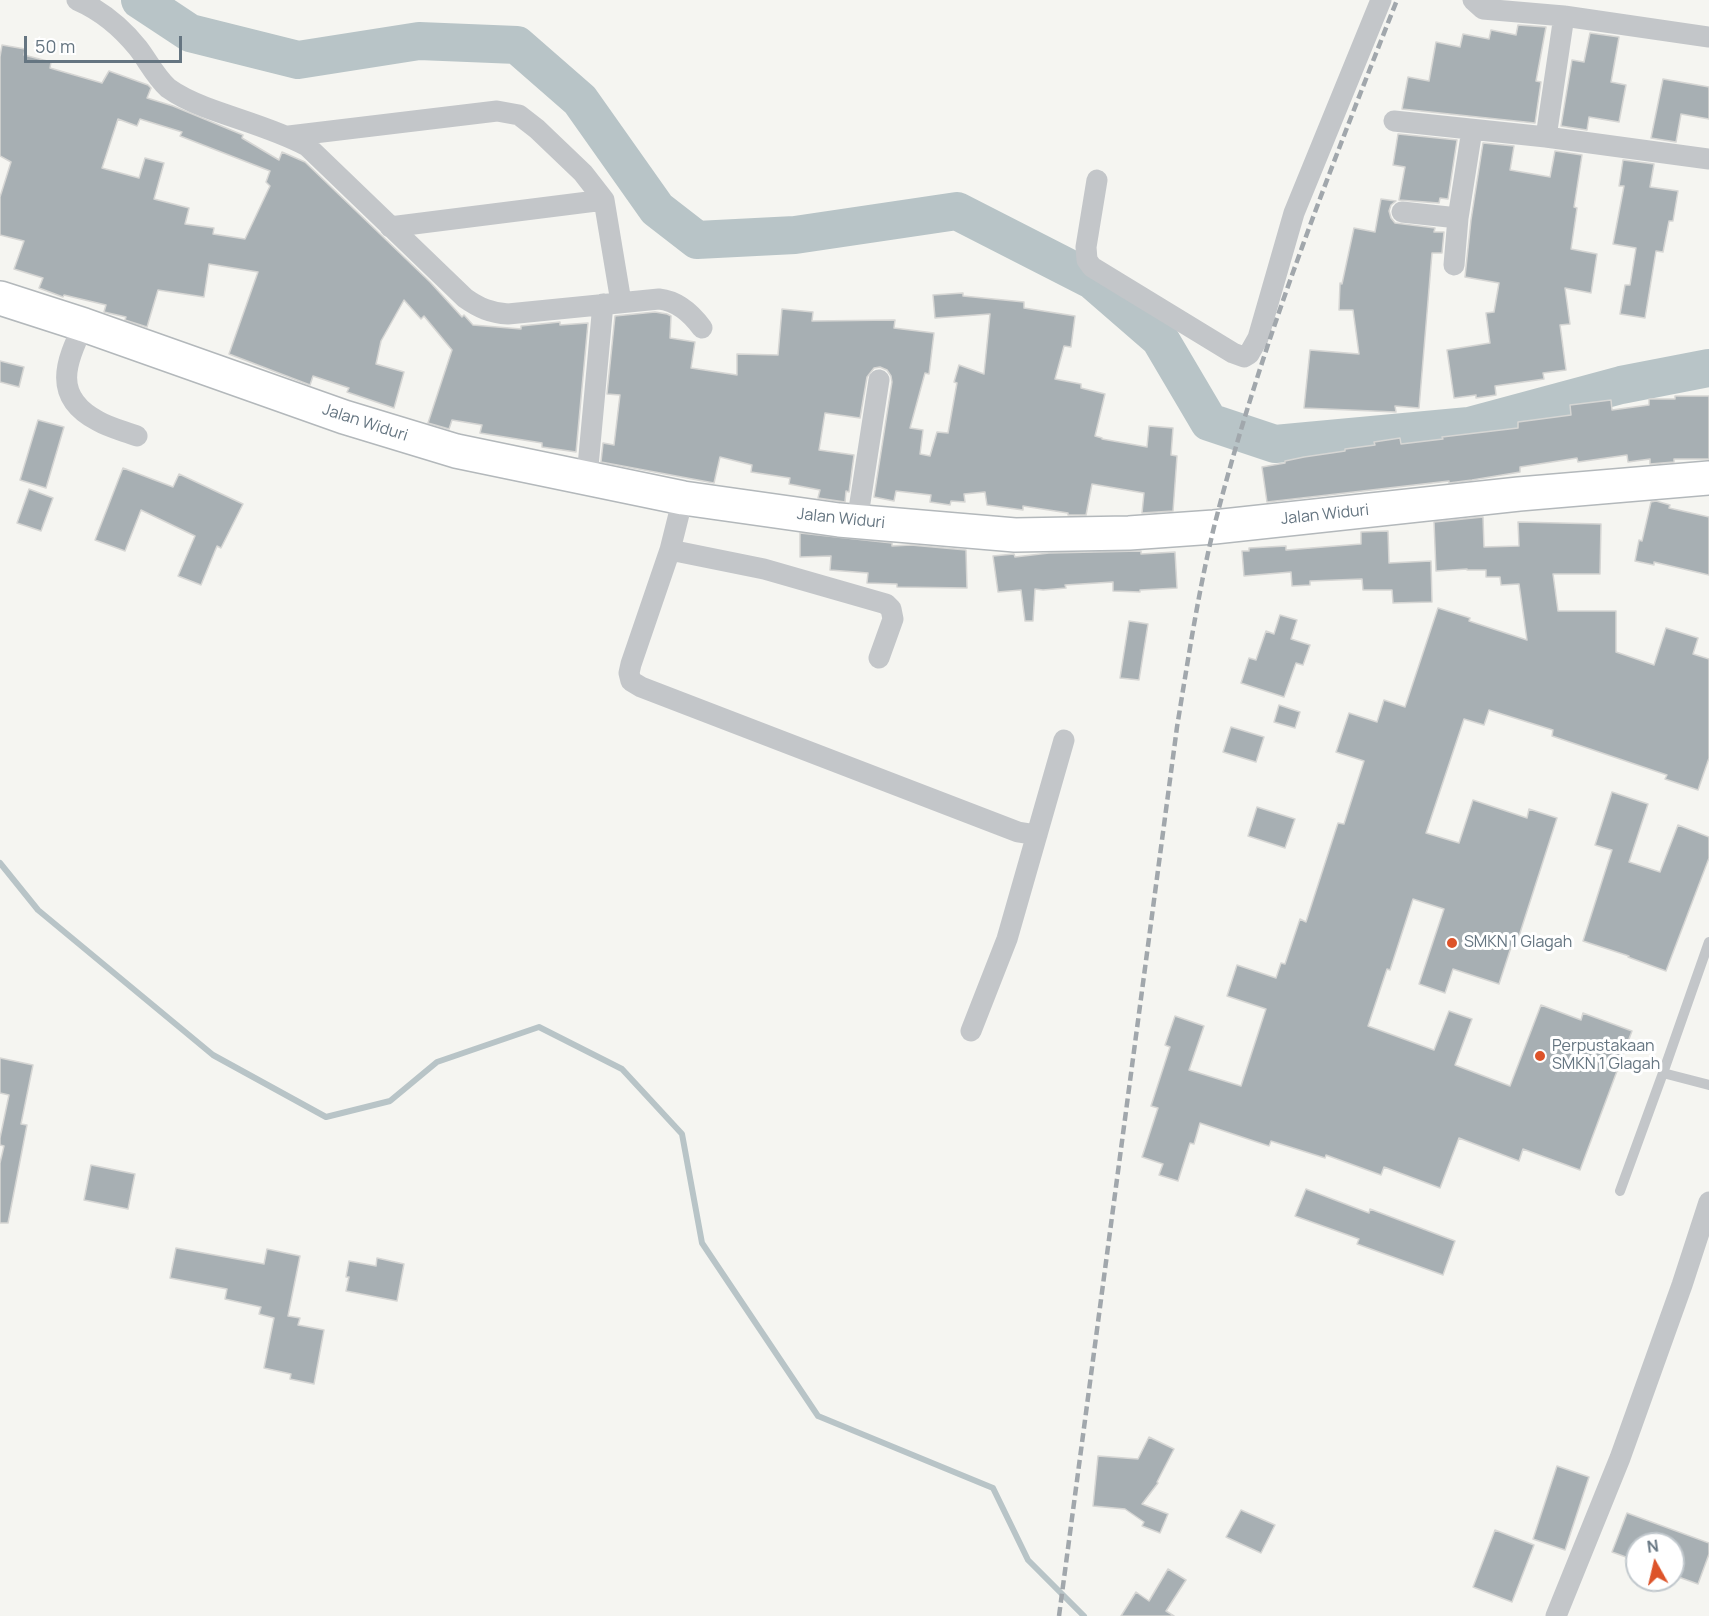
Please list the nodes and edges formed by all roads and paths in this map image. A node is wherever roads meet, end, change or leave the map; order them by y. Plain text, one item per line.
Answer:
1 (77, 0) edge
2 (1381, 0) edge
3 (1473, 0) edge
4 (1564, 16) junction
5 (1709, 37) edge
6 (1394, 121) dead end
7 (1472, 130) junction
8 (289, 136) junction
9 (1546, 137) junction
10 (1709, 159) edge
11 (1097, 180) dead end
12 (604, 200) junction
13 (1402, 212) dead end
14 (1458, 218) junction
15 (390, 227) junction
16 (1454, 265) dead end
17 (0, 298) edge
18 (612, 303) junction
19 (702, 328) dead end
20 (80, 332) junction
21 (879, 381) dead end
22 (137, 436) dead end
23 (587, 477) junction
24 (1709, 478) edge
25 (681, 506) junction
26 (857, 522) junction
27 (671, 546) junction
28 (879, 658) dead end
29 (1064, 740) dead end
30 (1037, 835) junction
31 (1709, 942) edge
32 (971, 1031) dead end
33 (1664, 1073) junction
34 (1709, 1085) edge
35 (1620, 1191) dead end
36 (1709, 1202) edge
37 (1556, 1616) edge

1 - 8 street
2 - 11 street
3 - 4 street
4 - 5 street
4 - 9 street
6 - 7 street
7 - 9 street
7 - 14 street
8 - 12 street
8 - 15 street
9 - 10 street
12 - 15 street
12 - 18 street
13 - 14 street
14 - 16 street
15 - 18 street
17 - 20 main road, Jalan Widuri
18 - 19 street
18 - 23 street
20 - 22 street
20 - 23 main road, Jalan Widuri
21 - 26 street
23 - 25 main road, Jalan Widuri
24 - 26 main road, Jalan Widuri
25 - 26 main road, Jalan Widuri
25 - 27 street
27 - 28 street
27 - 30 street
29 - 30 street
30 - 32 street
31 - 33 lane
33 - 34 lane
33 - 35 lane
36 - 37 street

